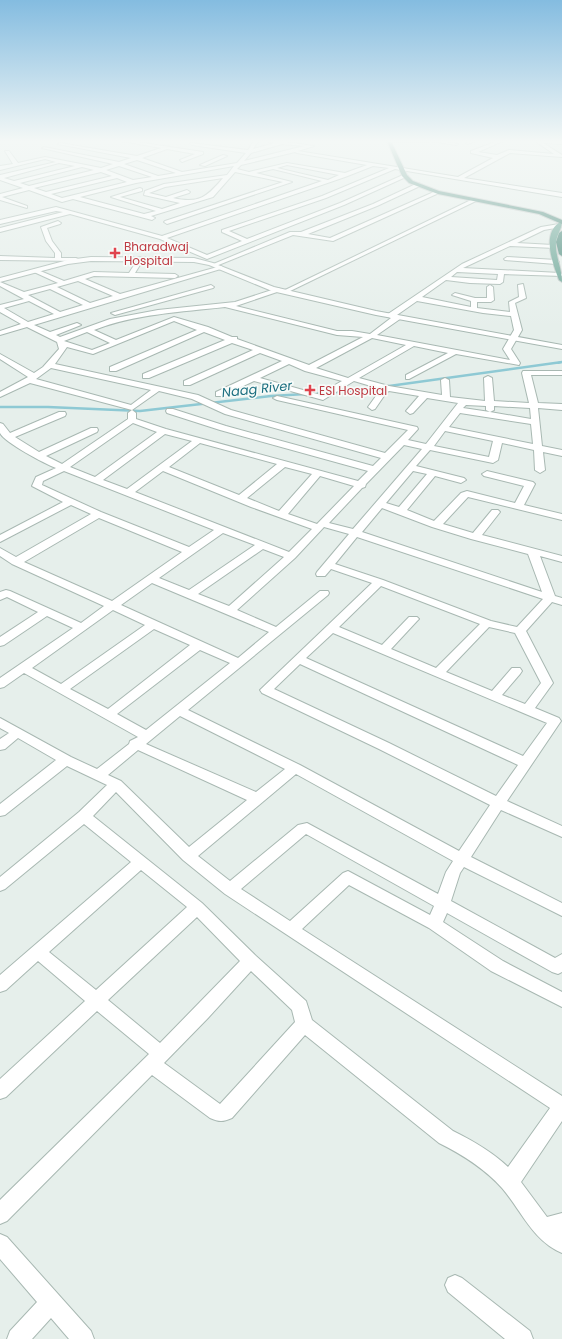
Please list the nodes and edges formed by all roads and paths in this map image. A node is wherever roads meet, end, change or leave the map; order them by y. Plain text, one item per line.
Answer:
1 (16, 203) edge
2 (51, 203) edge
3 (97, 203) edge
4 (138, 203) edge
5 (185, 203) edge
6 (220, 203) edge
7 (243, 203) edge
8 (260, 203) edge
9 (305, 203) edge
10 (343, 203) edge
11 (376, 203) edge
12 (412, 203) edge
13 (468, 203) edge
14 (493, 203) edge
15 (508, 203) edge
16 (43, 206) junction
17 (252, 206) junction
18 (25, 207) dead end
19 (56, 209) junction
20 (19, 210) dead end
21 (163, 210) junction
22 (124, 211) junction
23 (70, 212) junction
24 (357, 212) junction
25 (560, 214) edge
26 (144, 216) junction
27 (381, 217) junction
28 (98, 219) junction
29 (258, 219) junction
30 (66, 221) dead end
31 (0, 222) edge
32 (167, 222) junction
33 (84, 223) dead end
34 (115, 224) junction
35 (561, 224) edge
36 (285, 226) junction
37 (190, 228) junction
38 (1, 229) edge
39 (562, 233) edge
40 (302, 234) junction
41 (162, 238) junction
42 (247, 241) junction
43 (507, 244) junction
44 (553, 247) junction
45 (562, 254) edge
46 (483, 255) junction
47 (207, 257) junction
48 (0, 258) edge
49 (18, 258) junction
50 (58, 259) junction
51 (508, 259) junction
52 (76, 260) junction
53 (140, 260) junction
54 (200, 262) junction
55 (556, 262) junction
56 (4, 265) dead end
57 (214, 265) junction
58 (221, 268) junction
59 (456, 270) junction
60 (36, 271) junction
61 (490, 272) junction
62 (501, 273) junction
63 (131, 275) junction
64 (190, 276) junction
65 (561, 277) edge
66 (78, 278) junction
67 (446, 278) junction
68 (0, 280) edge
69 (62, 282) junction
70 (0, 284) edge
71 (521, 285) dead end
72 (49, 286) junction
73 (211, 287) dead end
74 (490, 287) dead end
75 (281, 291) junction
76 (22, 294) junction
77 (454, 295) dead end
78 (120, 296) junction
79 (415, 298) junction
80 (30, 299) junction
81 (475, 300) junction
82 (89, 305) junction
83 (223, 305) junction
84 (139, 306) junction
85 (0, 308) edge
86 (474, 309) junction
87 (158, 312) junction
88 (59, 314) junction
89 (514, 314) junction
90 (394, 317) junction
91 (174, 319) junction
92 (28, 325) junction
93 (86, 329) junction
94 (205, 329) junction
95 (0, 333) edge
96 (49, 335) junction
97 (371, 336) junction
98 (234, 339) junction
99 (511, 339) junction
100 (62, 342) junction
101 (117, 343) junction
102 (411, 345) junction
103 (562, 347) edge
104 (260, 350) junction
105 (453, 353) junction
106 (0, 356) edge
107 (288, 361) junction
108 (50, 365) junction
109 (113, 369) dead end
110 (308, 369) junction
111 (562, 373) edge
112 (146, 376) dead end
113 (409, 377) dead end
114 (253, 378) junction
115 (488, 378) dead end
116 (32, 379) junction
117 (352, 380) junction
118 (445, 380) dead end
119 (187, 383) dead end
120 (387, 388) junction
121 (157, 389) junction
122 (219, 394) dead end
123 (426, 394) junction
124 (0, 395) edge
125 (277, 398) dead end
126 (323, 398) junction
127 (446, 398) junction
128 (464, 402) junction
129 (489, 403) junction
130 (534, 405) junction
131 (314, 406) junction
132 (372, 407) dead end
133 (562, 407) edge
134 (457, 410) junction
135 (170, 411) dead end
136 (410, 411) dead end
137 (62, 414) dead end
138 (132, 414) junction
139 (490, 416) junction
140 (536, 422) junction
141 (0, 426) edge
142 (443, 428) junction
143 (94, 430) dead end
144 (163, 431) junction
145 (8, 437) junction
146 (199, 440) junction
147 (498, 440) junction
148 (403, 442) junction
149 (428, 447) junction
150 (538, 448) junction
151 (562, 452) edge
152 (38, 456) junction
153 (388, 457) junction
154 (283, 464) junction
155 (62, 468) junction
156 (162, 468) junction
157 (411, 468) junction
158 (375, 470) junction
159 (540, 470) dead end
160 (433, 473) junction
161 (317, 474) junction
162 (487, 474) dead end
163 (97, 480) junction
164 (461, 480) dead end
165 (362, 485) junction
166 (129, 492) junction
167 (240, 499) junction
168 (70, 502) junction
169 (380, 504) junction
170 (518, 506) junction
171 (401, 510) junction
172 (494, 512) dead end
173 (98, 514) junction
174 (281, 514) junction
175 (562, 517) edge
176 (436, 525) junction
177 (321, 526) junction
178 (222, 529) junction
179 (355, 533) junction
180 (475, 537) junction
181 (0, 539) edge
182 (262, 545) junction
183 (0, 551) edge
184 (188, 551) junction
185 (533, 552) junction
186 (291, 556) junction
187 (562, 559) edge
188 (16, 562) junction
189 (151, 579) junction
190 (379, 582) junction
191 (2, 593) edge
192 (324, 593) dead end
193 (189, 595) junction
194 (556, 600) edge
195 (112, 606) junction
196 (46, 611) junction
197 (230, 611) junction
198 (413, 619) dead end
199 (488, 623) junction
200 (153, 624) junction
201 (81, 627) junction
202 (332, 628) junction
203 (276, 631) junction
204 (520, 632) junction
205 (0, 642) edge
206 (198, 645) junction
207 (383, 650) junction
208 (298, 659) junction
209 (239, 663) junction
210 (23, 668) junction
211 (516, 671) dead end
212 (438, 673) junction
213 (0, 684) edge
214 (62, 689) junction
215 (494, 696) junction
216 (178, 710) junction
217 (527, 710) junction
218 (108, 715) junction
219 (0, 722) edge
220 (558, 722) edge
221 (18, 732) junction
222 (146, 736) junction
223 (135, 744) junction
224 (0, 746) edge
225 (66, 760) junction
226 (526, 763) junction
227 (295, 768) junction
228 (98, 776) junction
229 (116, 784) junction
230 (259, 799) junction
231 (498, 803) junction
232 (0, 811) edge
233 (84, 816) junction
234 (562, 832) edge
235 (188, 856) junction
236 (462, 859) junction
237 (141, 861) junction
238 (0, 885) edge
239 (230, 890) junction
240 (444, 903) junction
241 (197, 907) junction
242 (562, 910) edge
243 (434, 924) junction
244 (292, 929) junction
245 (38, 952) junction
246 (562, 960) edge
247 (250, 961) junction
248 (0, 986) edge
249 (562, 1000) edge
250 (96, 1001) junction
251 (304, 1024) junction
252 (156, 1059) junction
253 (0, 1091) edge
254 (562, 1106) edge
255 (509, 1182) junction
256 (0, 1214) edge
257 (562, 1223) edge
258 (543, 1228) junction
259 (562, 1243) edge
260 (0, 1244) edge
261 (455, 1285) dead end
262 (51, 1302) junction
263 (18, 1339) edge
264 (83, 1339) edge
265 (522, 1339) edge

1 - 18 street
2 - 16 street
3 - 22 street
4 - 21 street
5 - 21 street
6 - 32 street
7 - 17 street
8 - 17 street
9 - 29 street
10 - 36 street
11 - 24 street
12 - 27 street
13 - 75 street
14 - 35 highway
15 - 25 highway
16 - 19 street
16 - 20 street
17 - 37 street
19 - 23 street
19 - 31 street
21 - 26 street
22 - 26 street
22 - 28 street
23 - 28 street
23 - 38 street
24 - 27 street
24 - 40 street
26 - 32 street
27 - 40 street
28 - 34 street
29 - 36 street
29 - 42 street
30 - 50 street
32 - 37 street
33 - 34 street
34 - 41 street
35 - 43 street
35 - 44 main road
36 - 42 street
37 - 41 street
39 - 45 highway
40 - 57 street
41 - 47 street
42 - 47 street
43 - 44 street
43 - 46 street
44 - 55 main road
46 - 51 street
46 - 59 street
47 - 54 street
48 - 49 street
49 - 50 street
49 - 56 street
50 - 52 street
51 - 55 street
51 - 61 street
52 - 53 street
52 - 60 street
53 - 54 street
53 - 63 street
54 - 57 street
55 - 65 main road
57 - 58 street
58 - 64 street
58 - 75 street
59 - 61 street
59 - 67 street
60 - 68 street
60 - 69 street
61 - 62 street
62 - 65 street
62 - 67 street
63 - 64 street
63 - 66 street
64 - 78 street
66 - 69 street
66 - 78 street
67 - 79 street
69 - 72 street
70 - 76 street
71 - 89 street
72 - 76 street
72 - 82 street
73 - 84 street
74 - 81 street
75 - 83 street
75 - 90 street
76 - 80 street
77 - 81 street
78 - 82 street
79 - 86 street
79 - 90 street
80 - 85 street
80 - 88 street
81 - 86 street
82 - 88 street
83 - 87 street
83 - 97 street
84 - 87 street
84 - 96 street
85 - 92 street
86 - 89 street
87 - 91 street
87 - 93 street
88 - 92 street
89 - 99 street
90 - 97 street
90 - 99 street
91 - 94 street
91 - 101 street
92 - 95 street
92 - 96 street
93 - 100 street
93 - 101 street
94 - 98 street
94 - 109 street
96 - 100 street
97 - 102 street
97 - 110 street
98 - 104 street
98 - 112 street
99 - 103 street
99 - 105 street
100 - 101 street
100 - 108 street
102 - 105 street
102 - 117 street
104 - 107 street
104 - 119 street
105 - 113 street
106 - 116 street
107 - 110 street
107 - 114 street
108 - 116 street
108 - 121 street
110 - 117 street
111 - 130 street
114 - 122 street
114 - 126 street
115 - 129 street
116 - 124 street
116 - 138 street
117 - 120 street
117 - 126 street
118 - 127 street
120 - 123 street
120 - 132 street
121 - 138 street
121 - 153 street
123 - 127 street
123 - 136 street
125 - 131 street
126 - 131 street
127 - 128 street
128 - 129 street
128 - 134 street
129 - 130 street
129 - 139 street
130 - 133 street
130 - 140 street
131 - 148 street
134 - 139 street
134 - 142 street
135 - 158 street
137 - 145 street
138 - 144 street
138 - 155 street
139 - 140 street
140 - 150 street
141 - 145 street
142 - 147 street
142 - 149 street
143 - 152 street
144 - 146 street
144 - 163 street
145 - 152 street
146 - 154 street
146 - 156 street
147 - 149 street
147 - 150 street
148 - 149 street
148 - 153 street
149 - 157 street
150 - 151 street
150 - 159 street
152 - 155 street
153 - 158 street
154 - 161 street
154 - 167 street
155 - 163 street
155 - 168 street
156 - 166 street
156 - 167 street
157 - 160 street
157 - 169 street
158 - 165 street
160 - 164 street
160 - 171 street
161 - 165 street
161 - 174 street
162 - 170 street
163 - 166 street
165 - 177 street
166 - 178 street
167 - 174 street
168 - 173 street
168 - 181 street
169 - 171 street
169 - 179 street
170 - 175 street
170 - 176 street
171 - 176 street
172 - 180 street
173 - 184 street
173 - 188 street
174 - 177 street
176 - 180 street
177 - 179 street
177 - 186 street
178 - 182 street
178 - 184 street
179 - 190 street
179 - 194 street
180 - 185 street
182 - 186 street
182 - 193 street
183 - 188 street
184 - 189 street
185 - 187 street
185 - 194 street
186 - 197 street
188 - 195 street
189 - 193 street
189 - 195 street
190 - 199 street
190 - 202 street
191 - 196 street
192 - 203 street
193 - 197 street
194 - 204 street
195 - 200 street
195 - 201 street
196 - 201 street
196 - 205 street
197 - 203 street
198 - 207 street
199 - 204 street
199 - 212 street
200 - 206 street
200 - 214 street
201 - 210 street
202 - 207 street
202 - 208 street
203 - 209 street
204 - 217 street
206 - 209 street
206 - 218 street
207 - 212 street
208 - 226 street
208 - 231 street
209 - 216 street
210 - 213 street
210 - 214 street
211 - 215 street
212 - 215 street
214 - 218 street
215 - 217 street
216 - 222 street
216 - 227 street
217 - 220 street
218 - 222 street
219 - 221 street
220 - 226 street
221 - 224 street
221 - 225 street
222 - 223 street
223 - 228 street
223 - 230 street
225 - 228 street
225 - 232 street
226 - 231 street
227 - 230 street
227 - 236 street
228 - 229 street
229 - 233 street
229 - 235 street
230 - 235 street
231 - 234 street
231 - 236 street
233 - 237 street
233 - 238 street
235 - 239 street
236 - 240 street
236 - 242 street
237 - 241 street
237 - 245 street
239 - 240 street
239 - 244 street
240 - 243 street
240 - 246 street
241 - 247 street
241 - 250 street
243 - 244 street
243 - 249 street
244 - 254 street
245 - 248 street
245 - 250 street
247 - 251 street
247 - 252 street
250 - 252 street
250 - 253 street
251 - 252 street
251 - 255 street
252 - 256 street
254 - 255 street
255 - 258 street
257 - 258 street
258 - 259 street
260 - 262 street
261 - 265 street
262 - 263 street
262 - 264 street

